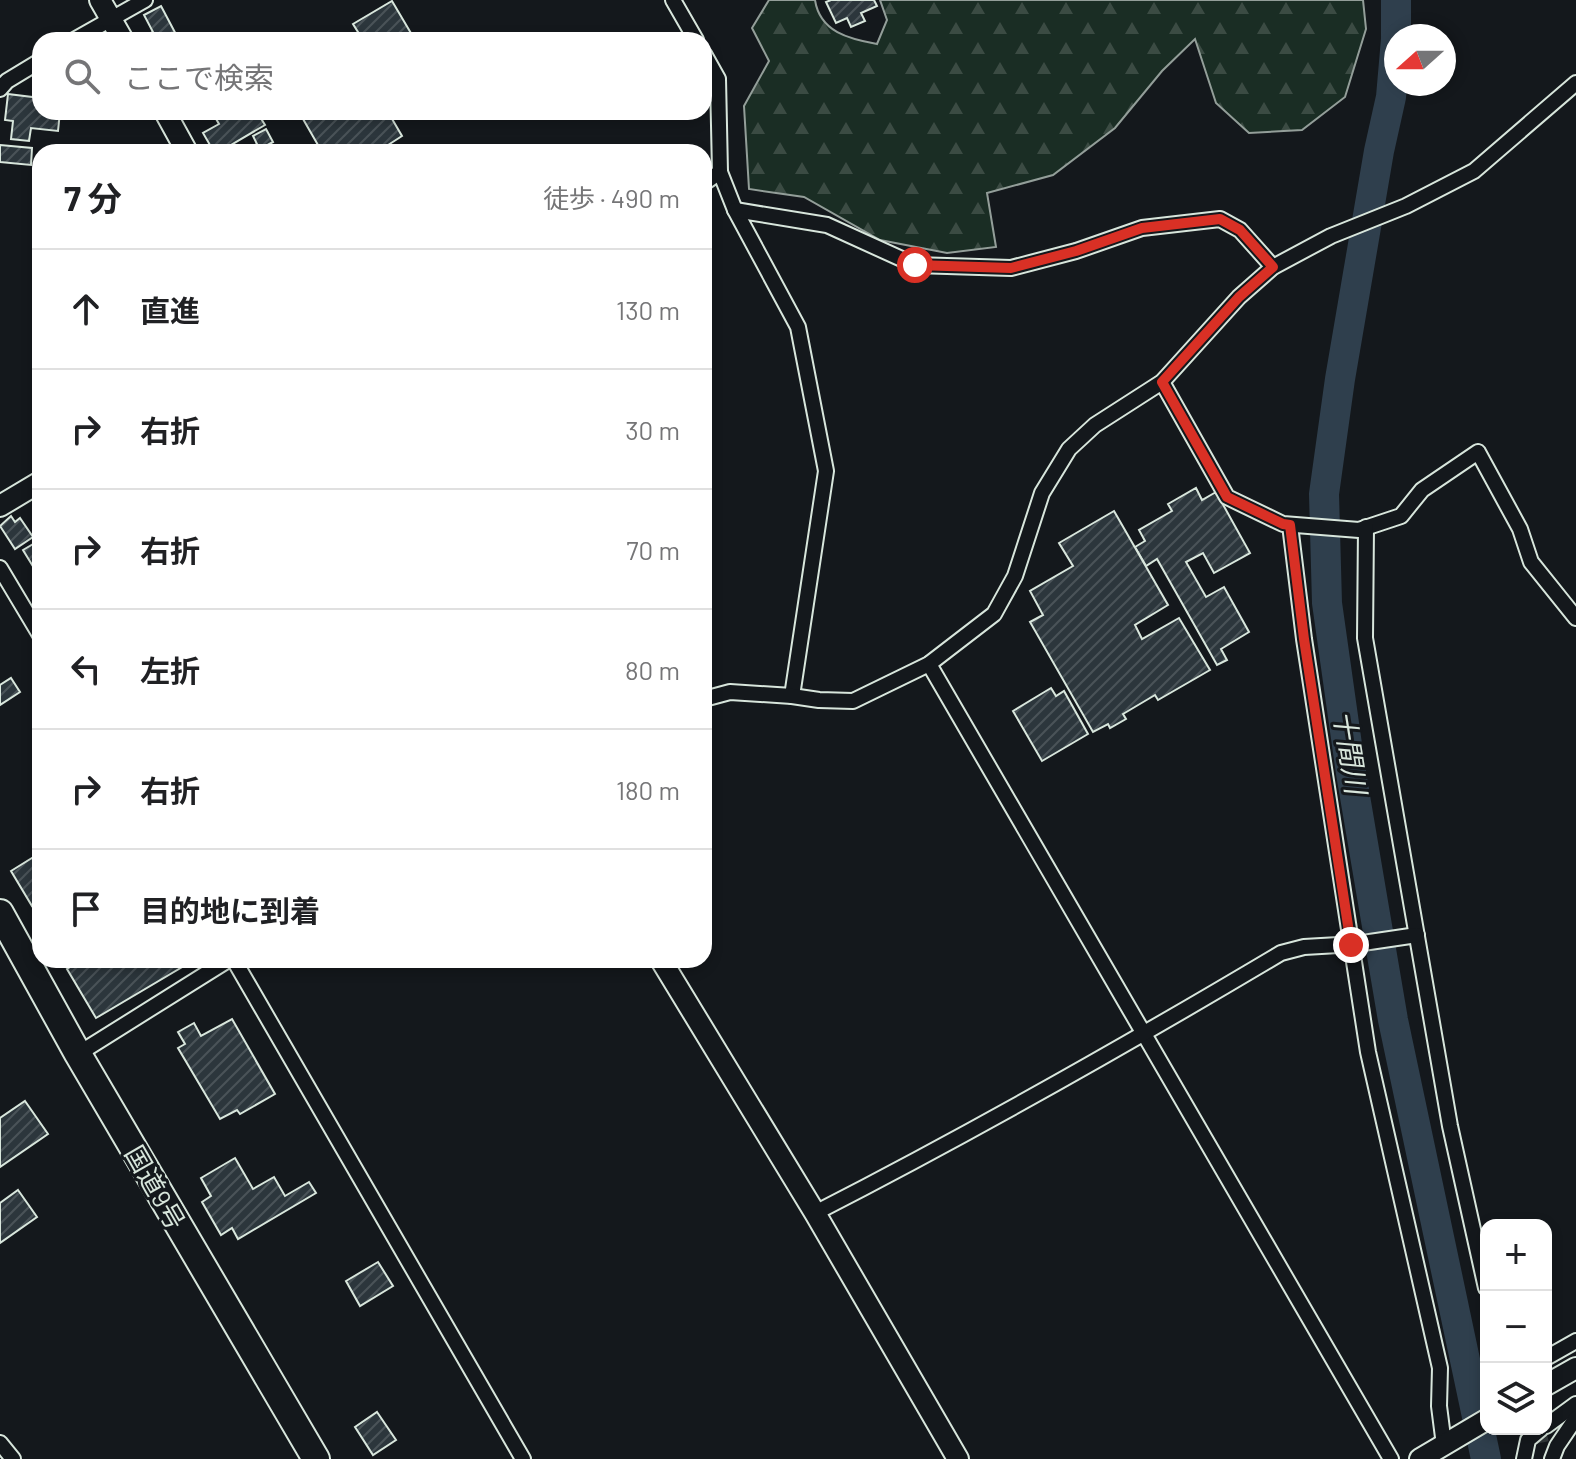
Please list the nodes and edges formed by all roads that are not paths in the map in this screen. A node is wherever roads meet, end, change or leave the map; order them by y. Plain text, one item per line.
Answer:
1 (145, 0) edge
2 (673, 0) edge
3 (106, 9) edge
4 (82, 32) edge
5 (119, 32) edge
6 (691, 32) edge
7 (32, 66) edge
8 (712, 68) edge
9 (1576, 83) edge
10 (0, 89) edge
11 (169, 120) edge
12 (183, 144) edge
13 (720, 172) junction
14 (712, 178) edge
15 (735, 210) junction
16 (1273, 267) junction
17 (1162, 382) junction
18 (32, 487) edge
19 (0, 506) edge
20 (1294, 526) junction
21 (1362, 529) junction
22 (0, 568) edge
23 (1576, 618) edge
24 (32, 622) edge
25 (929, 664) junction
26 (792, 696) junction
27 (712, 697) edge
28 (0, 913) edge
29 (1412, 935) junction
30 (1353, 945) junction
31 (215, 968) edge
32 (239, 968) edge
33 (666, 968) edge
34 (1146, 1034) junction
35 (78, 1054) junction
36 (815, 1213) junction
37 (1480, 1261) edge
38 (1576, 1341) edge
39 (1552, 1355) edge
40 (1576, 1368) edge
41 (1552, 1382) edge
42 (1576, 1404) edge
43 (1576, 1418) edge
44 (1552, 1421) edge
45 (1480, 1424) edge
46 (1534, 1435) tunnel mouth
47 (1450, 1442) junction
48 (0, 1443) edge
49 (1547, 1456) edge
50 (13, 1459) edge
51 (316, 1459) edge
52 (523, 1459) edge
53 (958, 1459) edge
54 (1391, 1459) edge
55 (1420, 1459) edge
56 (1524, 1459) edge

1 - 3 street
2 - 6 street
3 - 4 street
3 - 5 street
7 - 10 street
8 - 13 street
9 - 16 street
11 - 12 street
13 - 14 street
13 - 15 street
15 - 16 street
15 - 26 street
16 - 17 street
17 - 20 street
17 - 25 street
18 - 19 street
20 - 21 street
20 - 30 street
21 - 23 street
21 - 29 street
22 - 24 street
25 - 26 street
25 - 34 street
26 - 27 street
28 - 35 highway, 国道9号
29 - 30 street
29 - 37 street
30 - 34 street
30 - 47 street
31 - 35 street
32 - 52 street
33 - 36 street
34 - 36 street
34 - 54 street
35 - 51 highway, 国道9号
36 - 53 street
38 - 39 street
40 - 41 street
42 - 44 street
43 - 49 street
45 - 47 street
46 - 56 street
47 - 55 street
48 - 50 street

